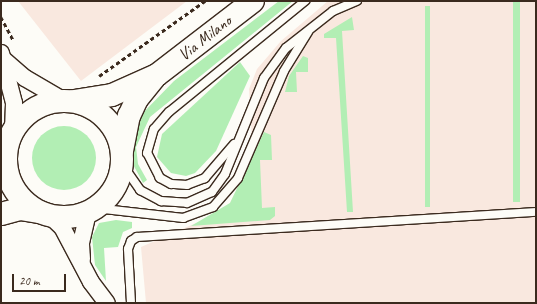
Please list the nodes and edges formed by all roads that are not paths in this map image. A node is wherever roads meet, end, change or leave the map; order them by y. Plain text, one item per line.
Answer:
1 (253, 1) edge
2 (305, 1) edge
3 (357, 1) edge
4 (314, 23) junction
5 (2, 56) edge
6 (157, 75) junction
7 (68, 100) junction
8 (13, 130) junction
9 (238, 139) junction
10 (6, 151) junction
11 (122, 158) junction
12 (1, 174) edge
13 (92, 210) junction
14 (536, 212) edge
15 (1, 214) edge
16 (45, 214) junction
17 (82, 262) junction
18 (107, 303) edge
19 (131, 303) edge

1 - 6 street, Via Milano
2 - 9 lane
3 - 4 lane
4 - 9 lane
4 - 13 lane
5 - 7 street
5 - 8 street
6 - 7 street, Via Milano
6 - 11 street, Via Milano
7 - 8 street
7 - 11 street
8 - 10 street
9 - 11 lane
10 - 12 street
10 - 16 street
11 - 13 street
13 - 16 street
13 - 17 street
14 - 19 lane
15 - 16 street
16 - 17 street
17 - 18 street

